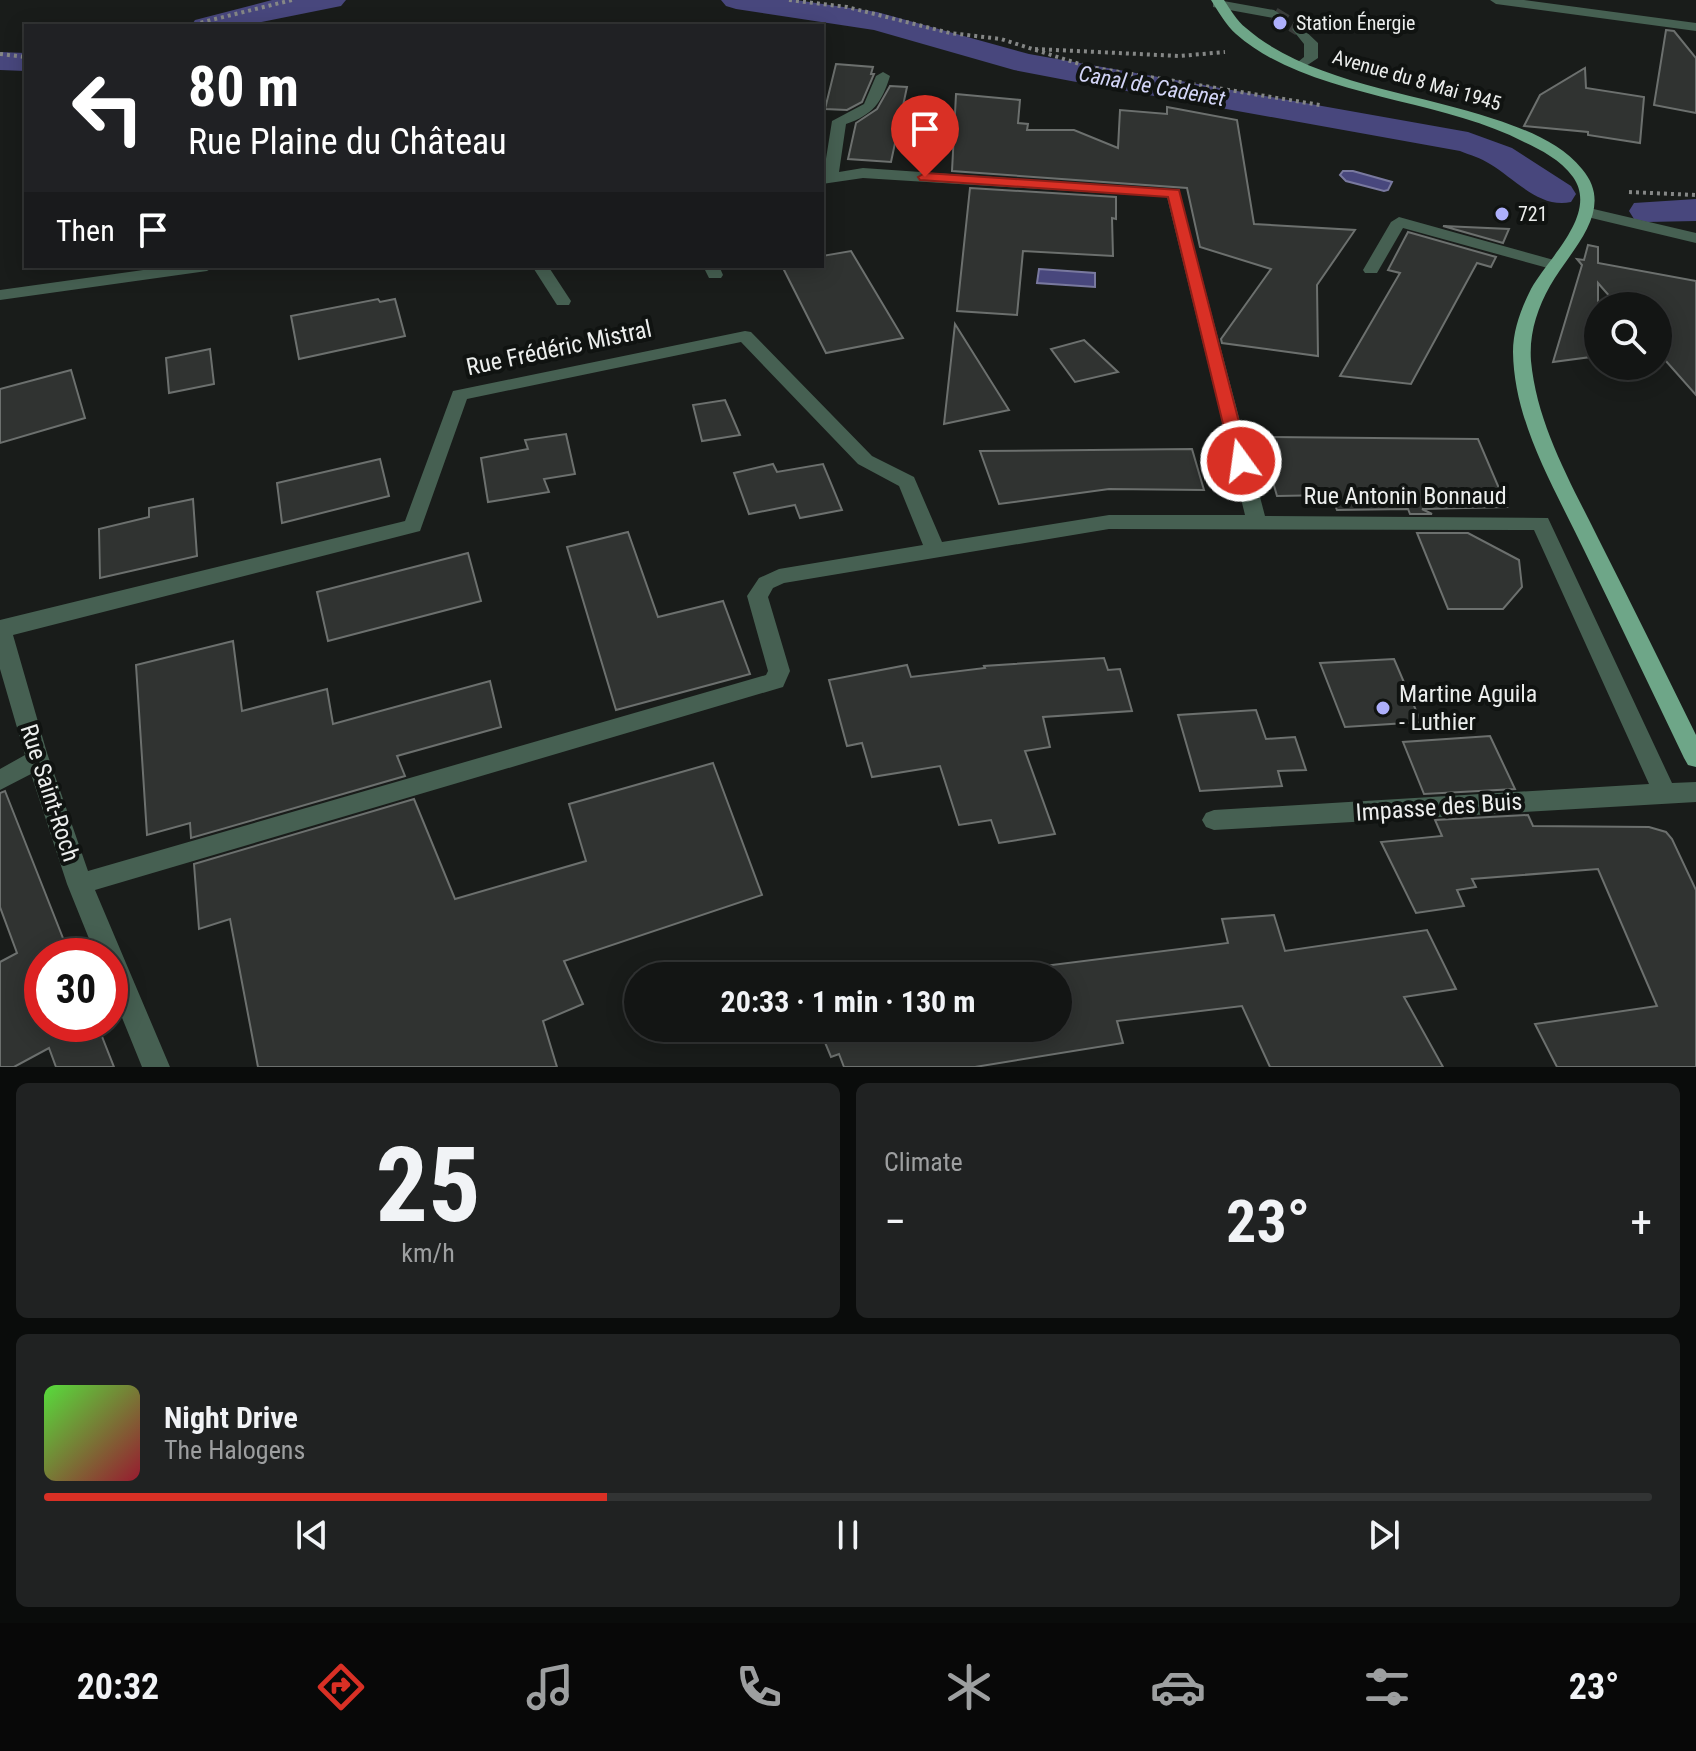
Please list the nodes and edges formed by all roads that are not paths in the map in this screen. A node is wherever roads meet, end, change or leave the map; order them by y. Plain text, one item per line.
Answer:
1 (1496, 0) edge
2 (1218, 2) edge
3 (1266, 15) tunnel mouth
4 (1696, 27) edge
5 (1293, 30) tunnel mouth
6 (1300, 66) junction
7 (883, 76) dead end
8 (827, 178) edge
9 (1585, 212) junction
10 (1696, 238) edge
11 (1555, 265) junction
12 (193, 268) edge
13 (541, 268) edge
14 (1371, 270) dead end
15 (0, 295) edge
16 (563, 301) dead end
17 (1256, 520) junction
18 (936, 551) junction
19 (0, 629) edge
20 (1696, 758) edge
21 (37, 759) junction
22 (0, 781) edge
23 (1696, 792) edge
24 (1665, 793) junction
25 (1214, 820) dead end
26 (79, 884) junction
27 (102, 938) edge
28 (128, 1000) edge
29 (156, 1067) edge

1 - 4 street
2 - 3 street
2 - 6 main road, Avenue du 8 Mai 1945
5 - 6 street
6 - 9 main road, Avenue du 8 Mai 1945
7 - 8 street
8 - 17 street
9 - 10 street
9 - 11 main road
11 - 14 street
11 - 20 main road
12 - 15 street
13 - 16 street
17 - 18 street, Rue Antonin Bonnaud
17 - 24 street, Rue Antonin Bonnaud
18 - 19 street, Rue Frédéric Mistral
18 - 26 street, Rue Antonin Bonnaud
19 - 21 street, Rue Saint-Roch
21 - 22 street
21 - 26 street, Rue Saint-Roch
23 - 24 street, Impasse des Buis
24 - 25 street, Impasse des Buis
26 - 27 street, Rue Saint-Roch
28 - 29 street, Rue Saint-Roch

